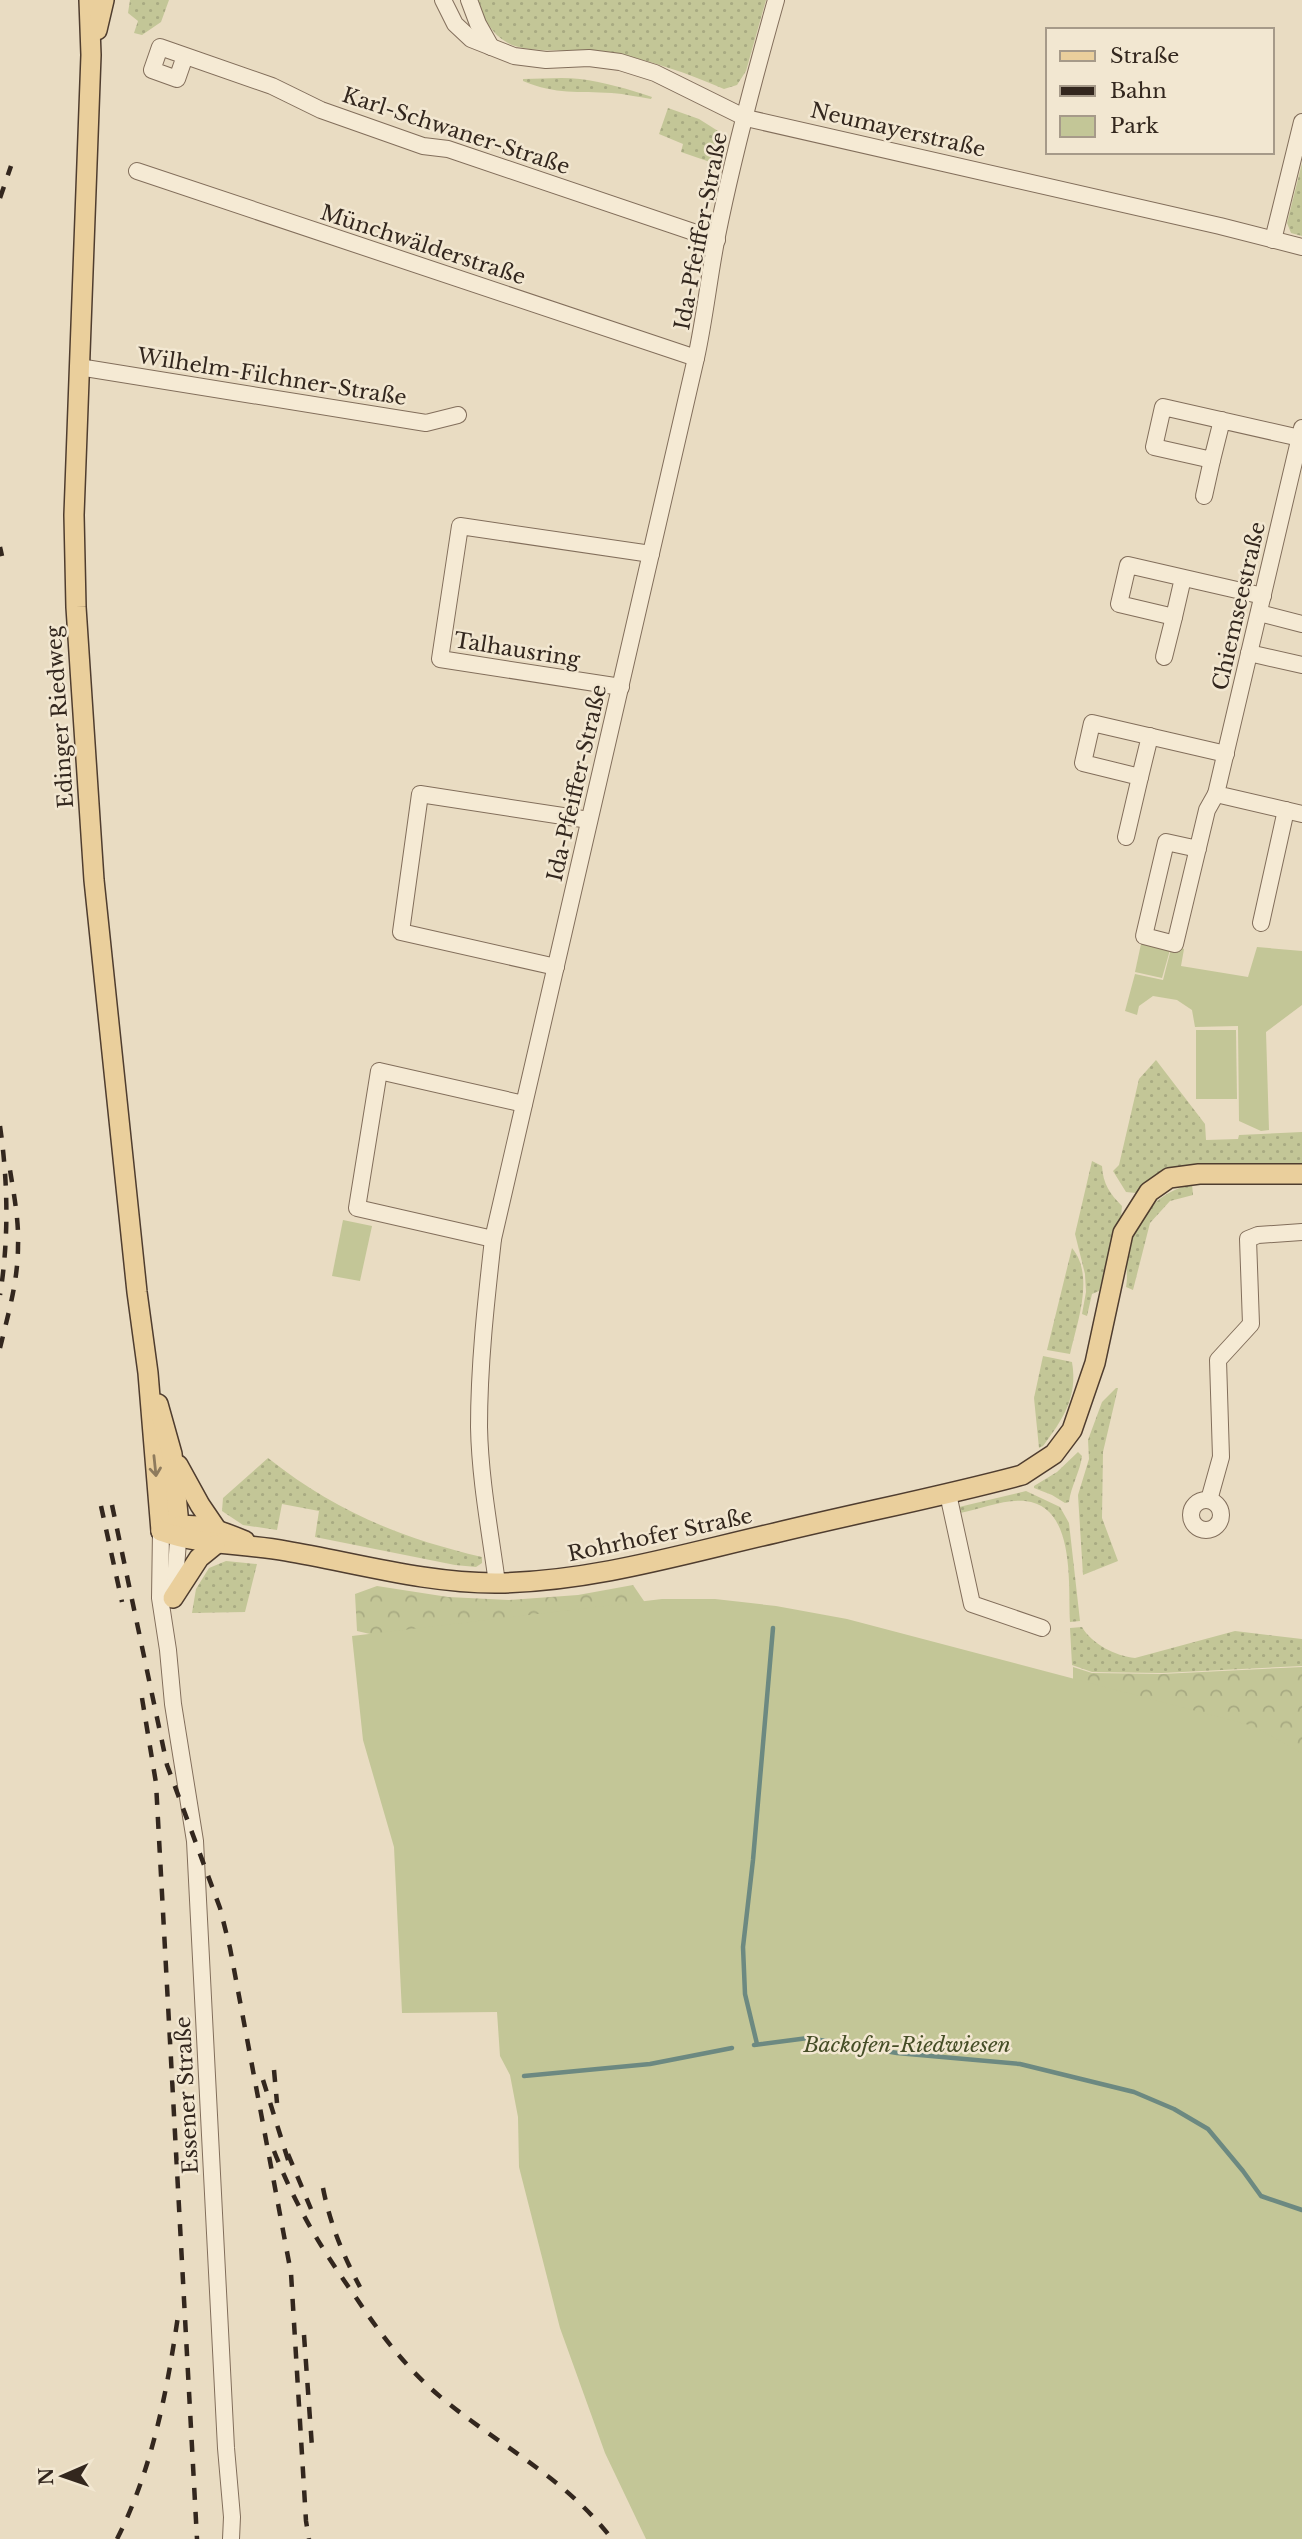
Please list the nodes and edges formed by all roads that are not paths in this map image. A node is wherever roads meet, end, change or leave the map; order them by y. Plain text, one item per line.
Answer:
1 (89, 0) edge
2 (104, 0) edge
3 (469, 0) edge
4 (776, 0) edge
5 (447, 3) edge
6 (491, 47) junction
7 (91, 55) junction
8 (185, 56) dead end
9 (746, 118) junction
10 (1302, 122) edge
11 (1300, 140) edge
12 (137, 171) dead end
13 (717, 240) junction
14 (1273, 240) junction
15 (1302, 247) edge
16 (696, 358) junction
17 (79, 367) junction
18 (458, 415) dead end
19 (1222, 420) junction
20 (1301, 433) edge
21 (1212, 460) junction
22 (1296, 479) edge
23 (1204, 496) dead end
24 (651, 554) junction
25 (1183, 578) junction
26 (1263, 596) junction
27 (1259, 613) junction
28 (1174, 617) junction
29 (1302, 624) edge
30 (1249, 653) junction
31 (1164, 657) dead end
32 (1302, 665) edge
33 (621, 687) junction
34 (1150, 736) junction
35 (1226, 754) junction
36 (1140, 777) junction
37 (1216, 794) junction
38 (1294, 812) edge
39 (589, 820) junction
40 (1126, 837) dead end
41 (1198, 849) junction
42 (1261, 923) dead end
43 (556, 967) junction
44 (524, 1104) junction
45 (1302, 1174) edge
46 (1302, 1232) edge
47 (493, 1239) junction
48 (148, 1373) junction
49 (172, 1454) junction
50 (948, 1494) junction
51 (1209, 1500) dead end
52 (173, 1531) junction
53 (216, 1537) junction
54 (497, 1583) junction
55 (173, 1598) junction
56 (1042, 1628) dead end
57 (169, 1650) junction
58 (231, 2539) edge

1 - 7 main road, Edinger Riedweg
2 - 7 main road, Edinger Riedweg
3 - 6 street
4 - 9 street, Ida-Pfeiffer-Straße
5 - 6 street, Neumayerstraße
6 - 9 street, Neumayerstraße
7 - 17 main road, Edinger Riedweg
8 - 13 street, Karl-Schwaner-Straße
9 - 13 street, Ida-Pfeiffer-Straße
9 - 14 street, Neumayerstraße
10 - 11 street
11 - 14 street
12 - 16 street, Münchwälderstraße
13 - 16 street, Ida-Pfeiffer-Straße
14 - 15 street, Neumayerstraße
16 - 24 street, Ida-Pfeiffer-Straße
17 - 18 street, Wilhelm-Filchner-Straße
17 - 48 main road, Edinger Riedweg
19 - 20 street
19 - 21 street
19 - 21 street
20 - 22 street, Chiemseestraße
21 - 23 street
22 - 26 street, Chiemseestraße
24 - 33 street, Ida-Pfeiffer-Straße
24 - 33 street, Talhausring
25 - 26 street
25 - 28 street
25 - 28 street
26 - 27 street, Chiemseestraße
27 - 29 street
27 - 30 street, Chiemseestraße
28 - 31 street
30 - 32 street
30 - 35 street, Chiemseestraße
33 - 39 street, Ida-Pfeiffer-Straße
34 - 35 street
34 - 36 street
34 - 36 street
35 - 37 street, Chiemseestraße
36 - 40 street
37 - 38 street
37 - 41 street, Chiemseestraße
38 - 42 street
39 - 43 street, Ida-Pfeiffer-Straße
39 - 43 street
41 - 41 street, Chiemseestraße
43 - 44 street, Ida-Pfeiffer-Straße
44 - 47 street, Ida-Pfeiffer-Straße
44 - 47 street
45 - 50 main road, Rohrhofer Straße
46 - 51 street
47 - 54 street, Ida-Pfeiffer-Straße
48 - 49 main road, Edinger Riedweg
48 -> 52 main road, Edinger Riedweg
49 - 52 main road, Edinger Riedweg
49 - 53 main road
50 - 54 main road, Rohrhofer Straße
50 - 56 street
52 - 53 main road, Rohrhofer Straße
52 - 55 street, Essener Straße
52 - 57 street, Essener Straße
53 - 54 main road, Rohrhofer Straße
53 - 55 main road
55 - 57 street, Essener Straße
57 - 58 street, Essener Straße

